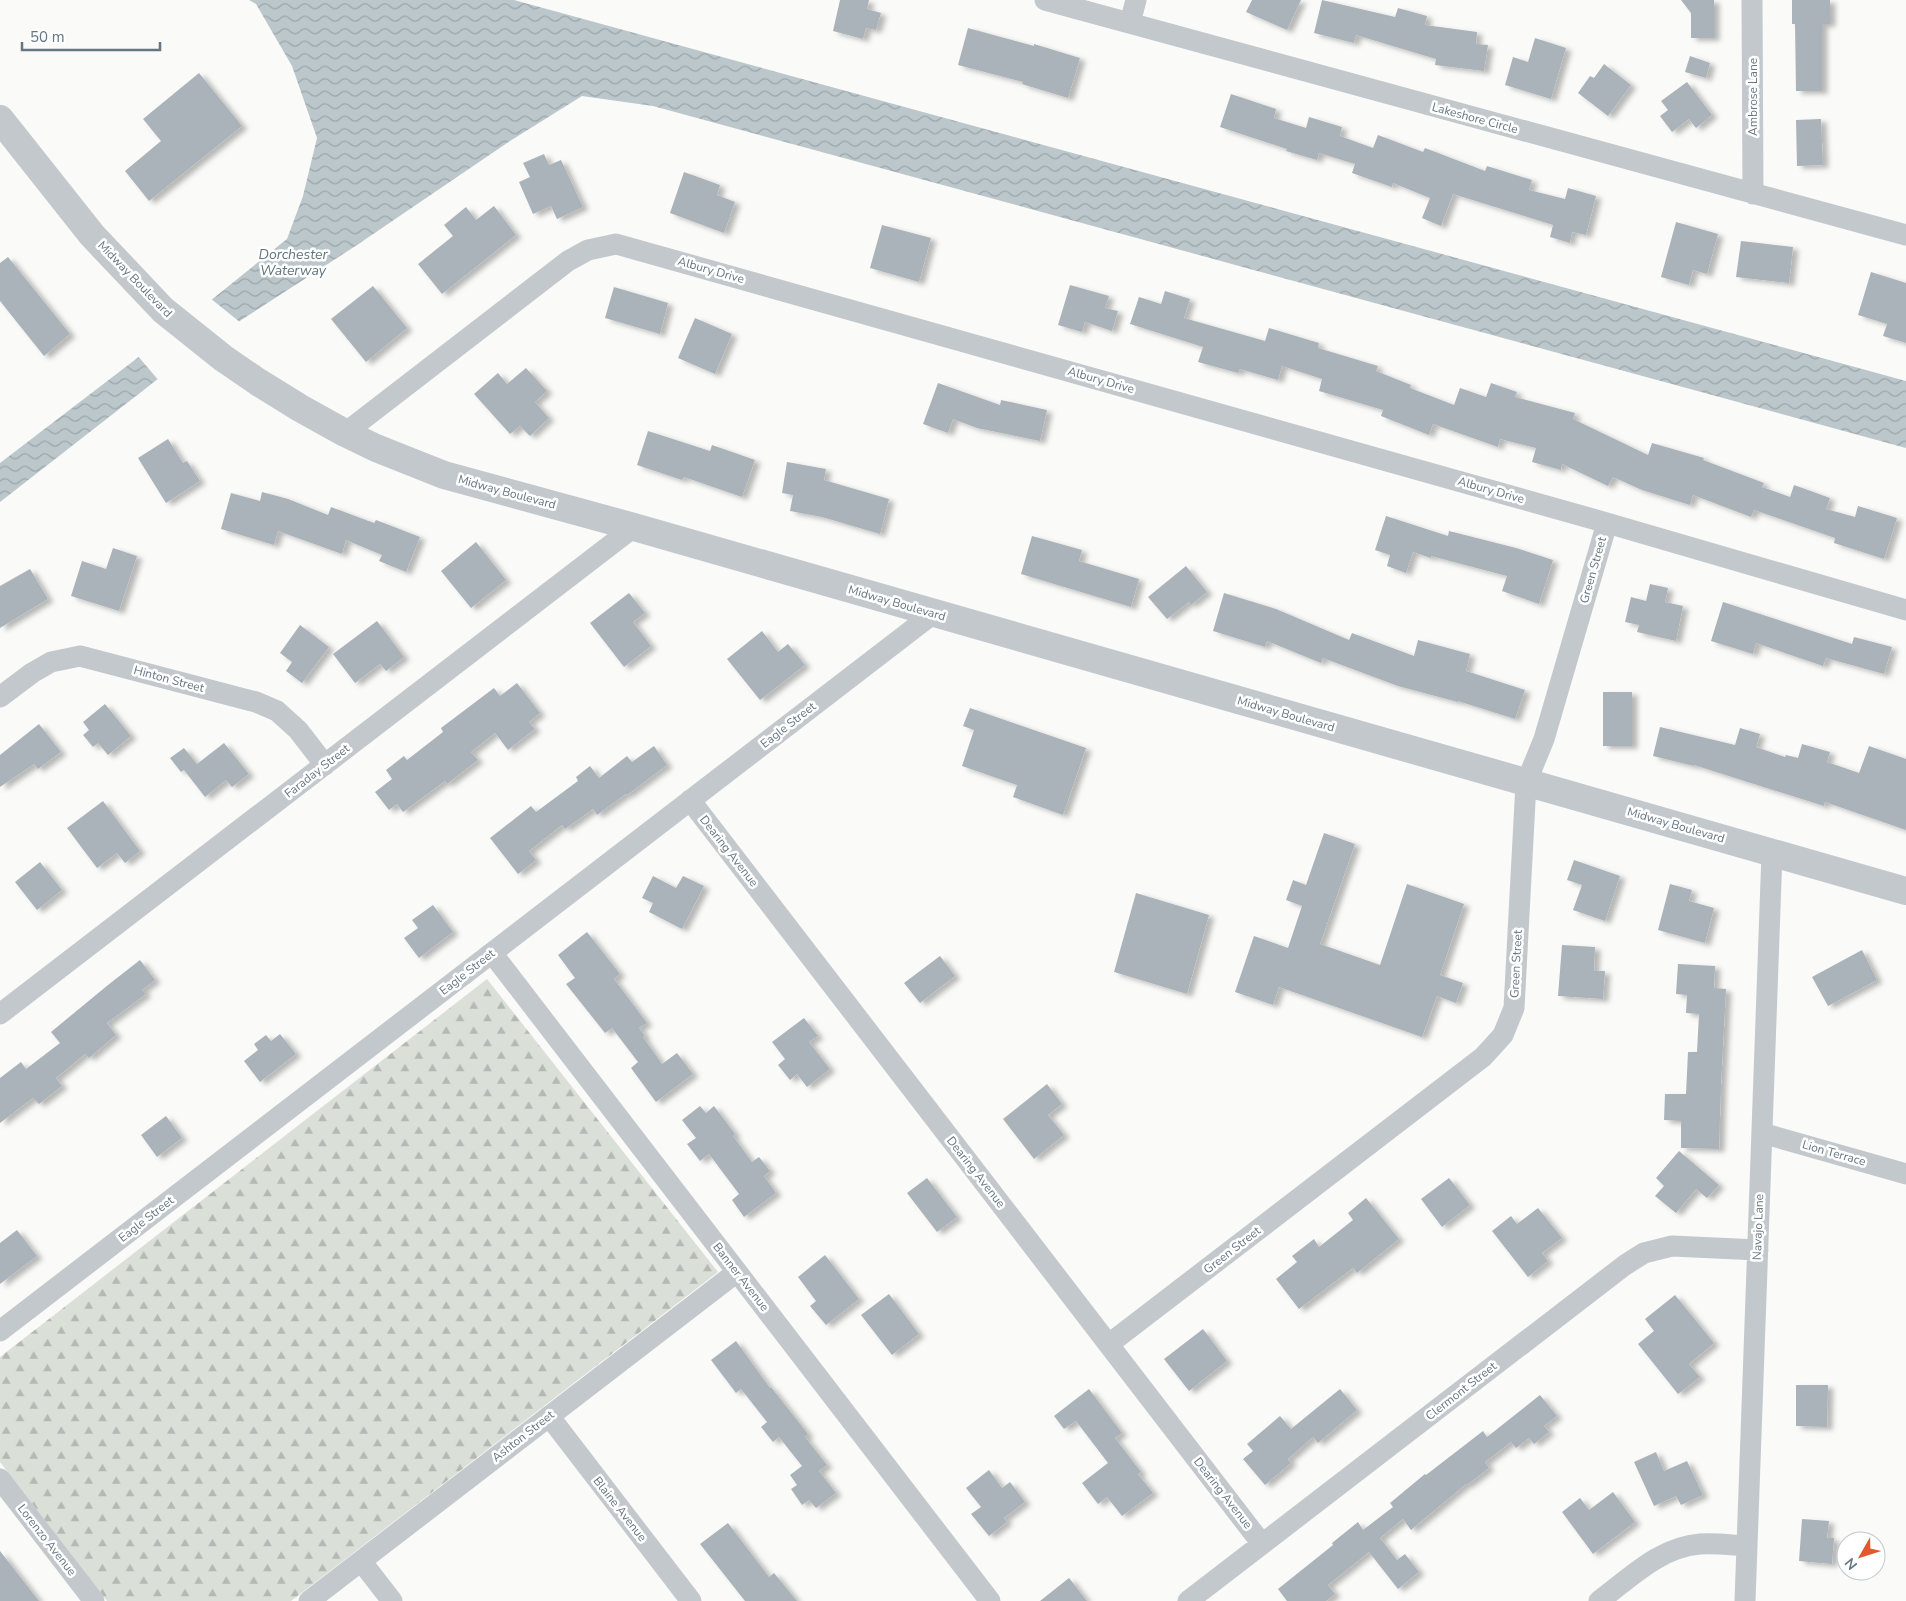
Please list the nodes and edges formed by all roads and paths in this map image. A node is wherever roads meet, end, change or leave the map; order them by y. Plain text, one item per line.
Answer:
1 (1045, 0) edge
2 (1136, 0) edge
3 (1752, 0) edge
4 (1130, 23) junction
5 (0, 120) edge
6 (1753, 194) junction
7 (1906, 235) edge
8 (345, 433) junction
9 (1607, 523) junction
10 (634, 527) junction
11 (1906, 610) edge
12 (934, 613) junction
13 (0, 698) edge
14 (325, 765) junction
15 (1526, 782) junction
16 (690, 800) junction
17 (1772, 853) junction
18 (1906, 891) edge
19 (492, 953) junction
20 (0, 1014) edge
21 (1762, 1133) junction
22 (1906, 1174) edge
23 (1758, 1250) junction
24 (737, 1272) junction
25 (0, 1332) edge
26 (1109, 1344) junction
27 (549, 1416) junction
28 (0, 1479) edge
29 (1262, 1544) junction
30 (1746, 1546) junction
31 (361, 1560) junction
32 (94, 1601) edge
33 (309, 1601) edge
34 (392, 1601) edge
35 (691, 1601) edge
36 (990, 1601) edge
37 (1188, 1601) edge
38 (1599, 1601) edge
39 (1744, 1601) edge

1 - 4 street, Lakeshore Circle
2 - 4 street
3 - 6 street, Ambrose Lane
4 - 6 street, Lakeshore Circle
5 - 8 street, Midway Boulevard
6 - 7 street, Lakeshore Circle
8 - 9 street, Albury Drive
8 - 10 street, Midway Boulevard
9 - 11 street, Albury Drive
9 - 15 street, Green Street
10 - 12 street, Midway Boulevard
10 - 14 street, Faraday Street
12 - 15 street, Midway Boulevard
12 - 16 street, Eagle Street
13 - 14 street, Hinton Street
14 - 20 street, Faraday Street
15 - 17 street, Midway Boulevard
15 - 26 street, Green Street
16 - 19 street, Eagle Street
16 - 26 street, Dearing Avenue
17 - 18 street, Midway Boulevard
17 - 21 street, Navajo Lane
19 - 24 street, Banner Avenue
19 - 25 street, Eagle Street
21 - 22 street, Lion Terrace
21 - 23 street, Navajo Lane
23 - 29 street, Clermont Street
23 - 30 street, Navajo Lane
24 - 27 street, Ashton Street
24 - 36 street, Banner Avenue
26 - 29 street, Dearing Avenue
27 - 31 street, Ashton Street
27 - 35 street, Blaine Avenue
28 - 32 street, Lorenzo Avenue
29 - 37 street, Clermont Street
30 - 38 street
30 - 39 street, Navajo Lane
31 - 33 street, Ashton Street
31 - 34 street

